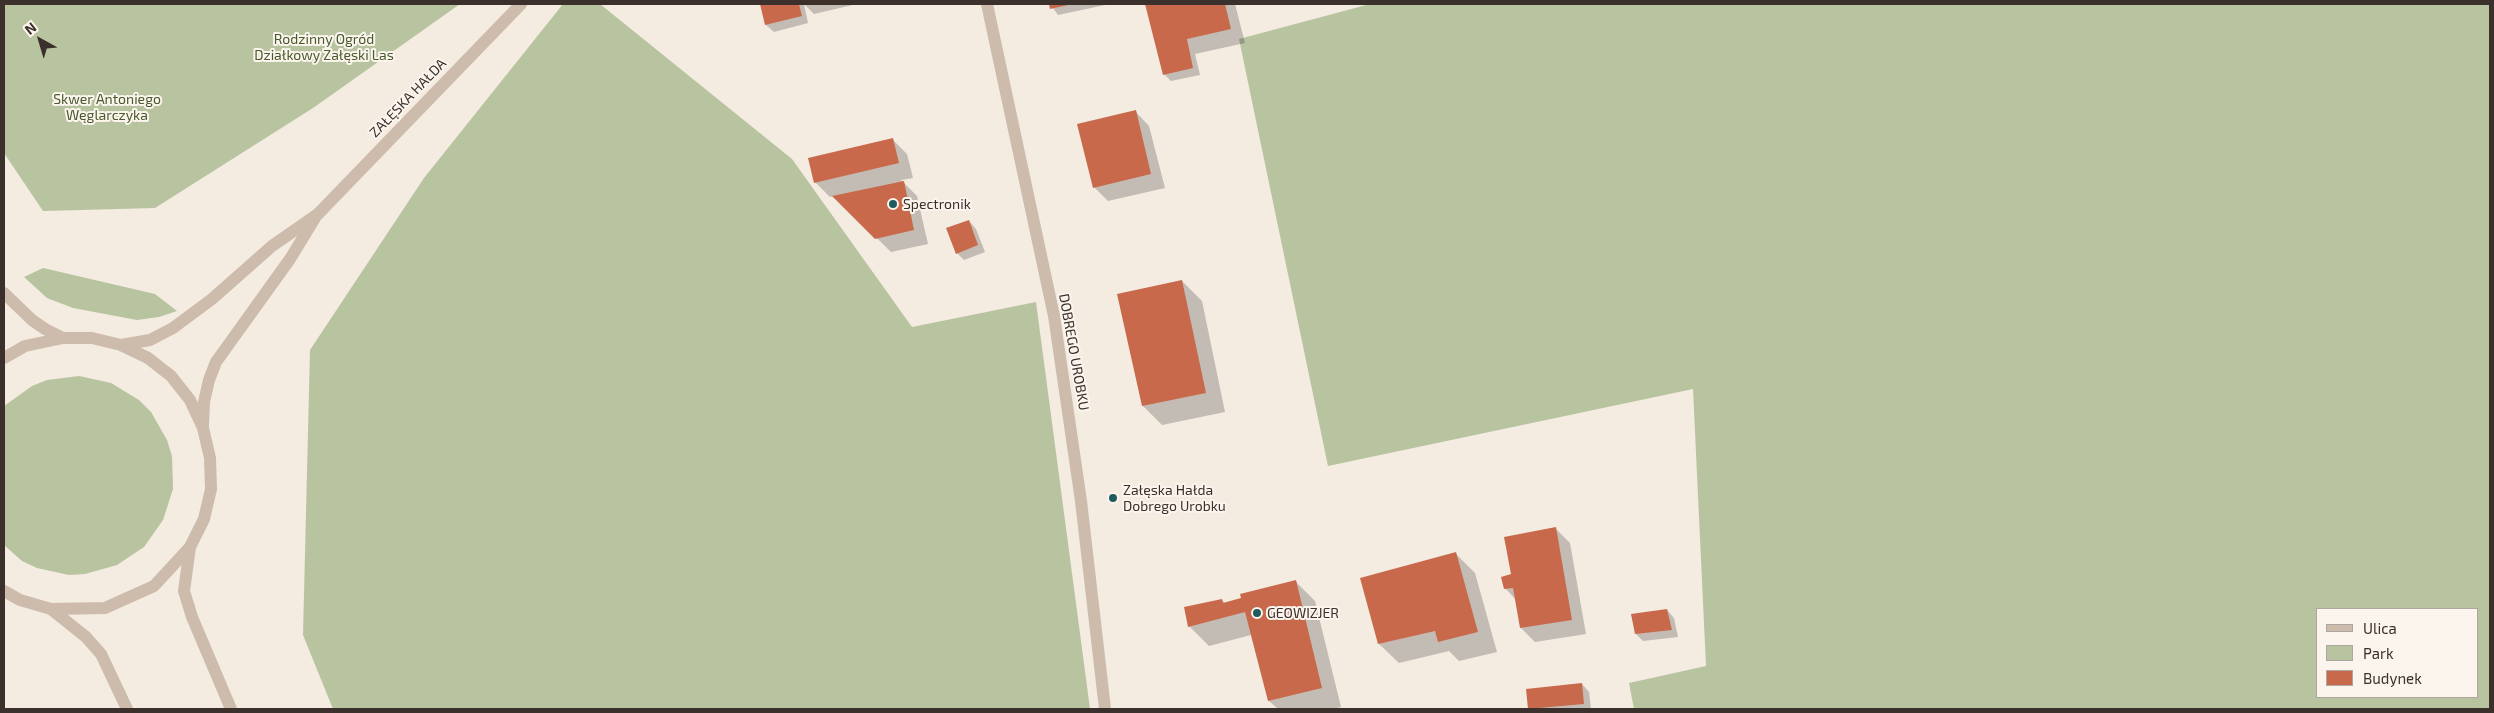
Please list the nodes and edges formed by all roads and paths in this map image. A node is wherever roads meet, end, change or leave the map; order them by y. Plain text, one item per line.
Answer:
1 (520, 4) edge
2 (987, 4) edge
3 (318, 214) junction
4 (4, 293) edge
5 (63, 338) junction
6 (121, 345) junction
7 (4, 358) edge
8 (203, 428) junction
9 (190, 547) junction
10 (4, 591) edge
11 (51, 609) junction
12 (127, 709) edge
13 (232, 709) edge
14 (1105, 709) edge

1 - 3 street, ZAŁĘSKA HAŁDA
2 - 14 street, DOBREGO UROBKU
3 - 6 street, ZAŁĘSKA HAŁDA
3 - 8 street, ZAŁĘSKA HAŁDA
4 - 5 street
5 - 6 street
5 - 7 street
6 - 8 street
8 - 9 street
9 - 11 street
9 - 13 street
10 - 11 street
11 - 12 street

